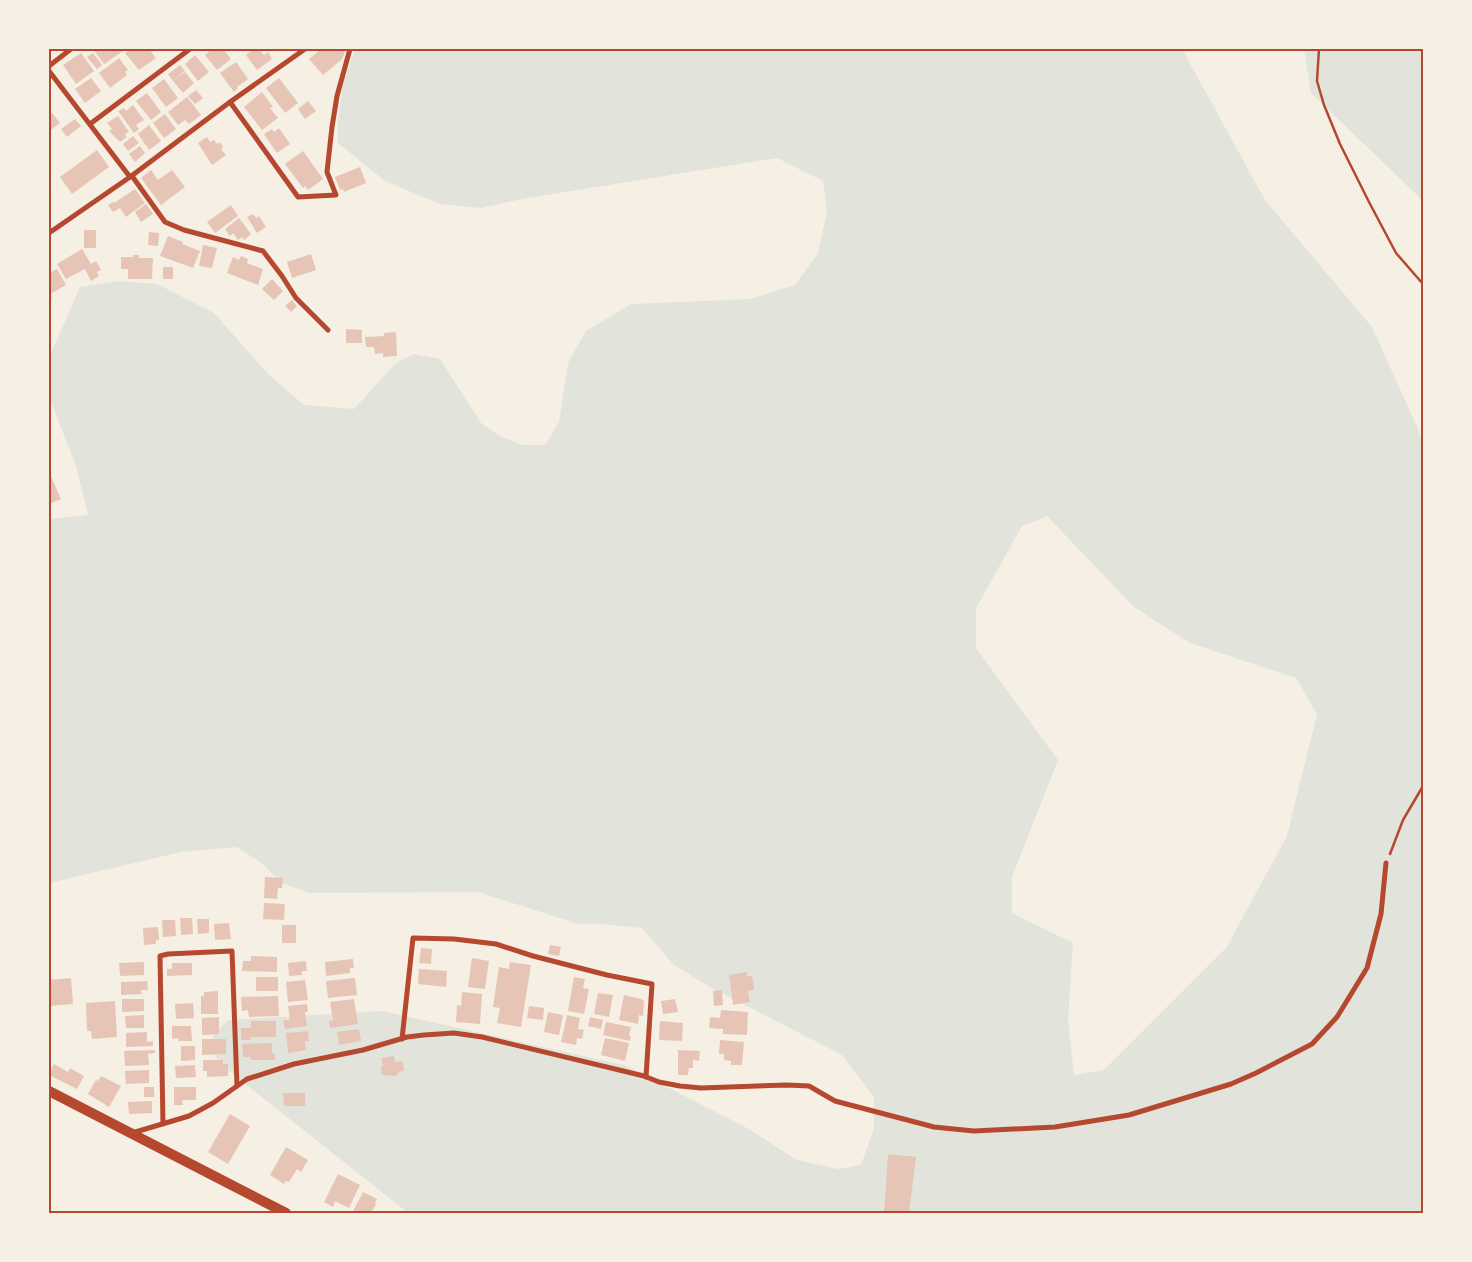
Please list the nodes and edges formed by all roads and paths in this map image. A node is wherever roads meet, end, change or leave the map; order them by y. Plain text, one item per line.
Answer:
1 (71, 49) edge
2 (190, 49) edge
3 (306, 49) edge
4 (350, 49) edge
5 (1319, 49) edge
6 (49, 66) edge
7 (49, 71) edge
8 (230, 102) junction
9 (90, 124) junction
10 (131, 176) junction
11 (49, 233) edge
12 (1423, 284) edge
13 (328, 330) dead end
14 (1423, 786) edge
15 (1386, 863) joint
16 (402, 1038) junction
17 (646, 1077) junction
18 (237, 1086) junction
19 (49, 1091) edge
20 (163, 1124) junction
21 (132, 1133) junction
22 (286, 1213) edge

1 - 6 street
2 - 9 street
3 - 8 street
4 - 8 street
5 - 12 path
7 - 9 street
8 - 10 street
9 - 10 street
10 - 11 street
10 - 13 street
14 - 15 path
15 - 17 street
16 - 17 street
16 - 17 street
16 - 18 street
18 - 20 street
18 - 20 street
19 - 21 main road
20 - 21 street
21 - 22 main road

